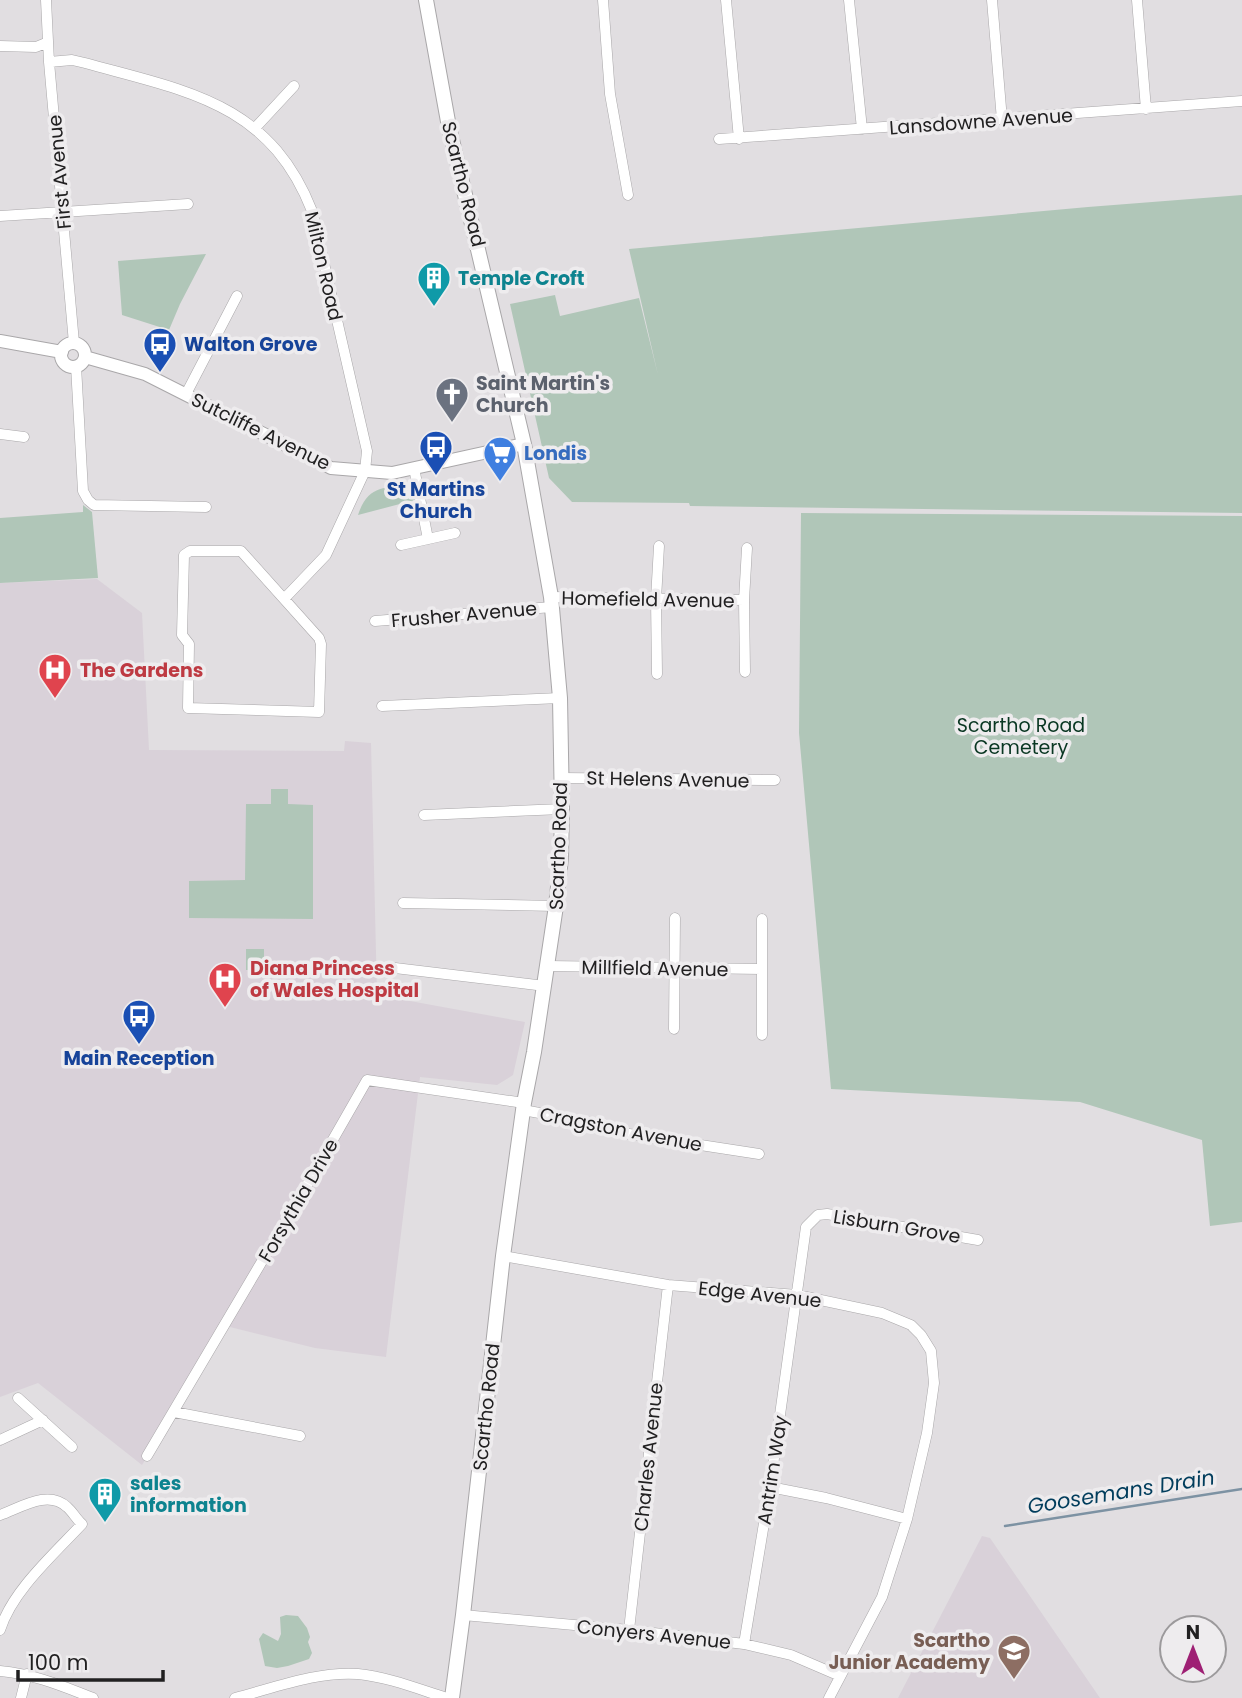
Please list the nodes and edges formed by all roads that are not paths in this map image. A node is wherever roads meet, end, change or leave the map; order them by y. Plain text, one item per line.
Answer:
1 (47, 0) edge
2 (426, 0) edge
3 (603, 0) edge
4 (726, 0) edge
5 (849, 0) edge
6 (992, 0) edge
7 (1137, 0) edge
8 (48, 42) junction
9 (0, 46) edge
10 (50, 62) junction
11 (294, 86) dead end
12 (1242, 101) edge
13 (1146, 109) junction
14 (1002, 120) junction
15 (255, 128) junction
16 (862, 129) junction
17 (719, 139) dead end
18 (738, 139) junction
19 (628, 195) dead end
20 (188, 204) dead end
21 (64, 212) junction
22 (0, 216) edge
23 (237, 296) dead end
24 (0, 341) edge
25 (74, 344) junction
26 (62, 352) junction
27 (80, 362) junction
28 (186, 394) junction
29 (0, 434) edge
30 (24, 437) dead end
31 (524, 444) junction
32 (414, 468) junction
33 (365, 471) junction
34 (206, 507) dead end
35 (455, 533) dead end
36 (428, 539) junction
37 (401, 545) dead end
38 (659, 546) dead end
39 (747, 548) dead end
40 (284, 598) junction
41 (656, 599) junction
42 (744, 600) junction
43 (552, 602) junction
44 (375, 621) dead end
45 (745, 672) dead end
46 (657, 674) dead end
47 (560, 698) junction
48 (382, 706) dead end
49 (561, 778) junction
50 (775, 780) dead end
51 (562, 809) junction
52 (424, 815) dead end
53 (403, 903) dead end
54 (556, 906) junction
55 (675, 918) dead end
56 (762, 919) dead end
57 (548, 966) junction
58 (395, 968) dead end
59 (674, 970) junction
60 (762, 970) junction
61 (545, 986) junction
62 (674, 1029) dead end
63 (762, 1035) dead end
64 (524, 1107) junction
65 (760, 1154) dead end
66 (978, 1240) dead end
67 (503, 1256) junction
68 (668, 1284) junction
69 (797, 1295) junction
70 (18, 1398) dead end
71 (174, 1412) junction
72 (43, 1420) junction
73 (300, 1437) dead end
74 (0, 1440) edge
75 (72, 1447) dead end
76 (147, 1456) dead end
77 (770, 1487) junction
78 (0, 1515) edge
79 (907, 1519) junction
80 (463, 1615) junction
81 (0, 1630) edge
82 (629, 1630) junction
83 (744, 1644) junction
84 (0, 1671) edge
85 (27, 1674) junction
86 (839, 1676) junction
87 (21, 1698) edge
88 (93, 1698) edge
89 (235, 1698) edge
90 (449, 1698) edge
91 (829, 1698) edge

1 - 8 street, First Avenue
2 - 31 main road, Scartho Road
3 - 19 street
4 - 18 street
5 - 16 street
6 - 14 street
7 - 13 street
8 - 9 street
8 - 10 street, First Avenue
10 - 15 street, Milton Road
10 - 21 street, First Avenue
11 - 15 street
12 - 13 street, Lansdowne Avenue
13 - 14 street, Lansdowne Avenue
14 - 16 street, Lansdowne Avenue
15 - 33 street, Milton Road
16 - 18 street, Lansdowne Avenue
17 - 18 street, Lansdowne Avenue
20 - 21 street
21 - 22 street
21 - 25 street, First Avenue
23 - 28 street
24 - 26 street
25 - 26 street
25 - 27 street
26 - 27 street
27 - 28 street, Sutcliffe Avenue
27 - 34 street
28 - 33 street, Sutcliffe Avenue
29 - 30 street
31 - 32 street, Sutcliffe Avenue
31 - 43 main road, Scartho Road
32 - 33 street, Sutcliffe Avenue
32 - 36 street
33 - 40 street
35 - 36 street
36 - 37 street
38 - 41 street
39 - 42 street
40 - 40 street
41 - 42 street, Homefield Avenue
41 - 43 street, Homefield Avenue
41 - 46 street
42 - 45 street
43 - 44 street, Frusher Avenue
43 - 47 main road, Scartho Road
47 - 48 street
47 - 49 main road, Scartho Road
49 - 50 street, St Helens Avenue
49 - 51 main road, Scartho Road
51 - 52 street
51 - 54 main road, Scartho Road
53 - 54 street
54 - 57 main road, Scartho Road
55 - 59 street
56 - 60 street
57 - 59 street, Millfield Avenue
57 - 61 main road, Scartho Road
58 - 61 street
59 - 60 street, Millfield Avenue
59 - 62 street
60 - 63 street
61 - 64 main road, Scartho Road
64 - 65 street, Cragston Avenue
64 - 67 main road, Scartho Road
64 - 71 street, Forsythia Drive
66 - 69 street, Lisburn Grove
67 - 68 street, Edge Avenue
67 - 80 main road, Scartho Road
68 - 69 street, Edge Avenue
68 - 82 street, Charles Avenue
69 - 77 street, Antrim Way
69 - 79 street, Edge Avenue
70 - 72 street
71 - 73 street
71 - 76 street, Forsythia Drive
72 - 74 street
72 - 75 street
77 - 79 street
77 - 83 street, Antrim Way
78 - 81 street
79 - 86 street, Edge Avenue
80 - 82 street, Conyers Avenue
80 - 90 main road, Scartho Road
82 - 83 street, Conyers Avenue
83 - 86 street, Conyers Avenue
84 - 85 street
85 - 87 street
85 - 88 street
86 - 91 street, Edge Avenue
89 - 90 street

